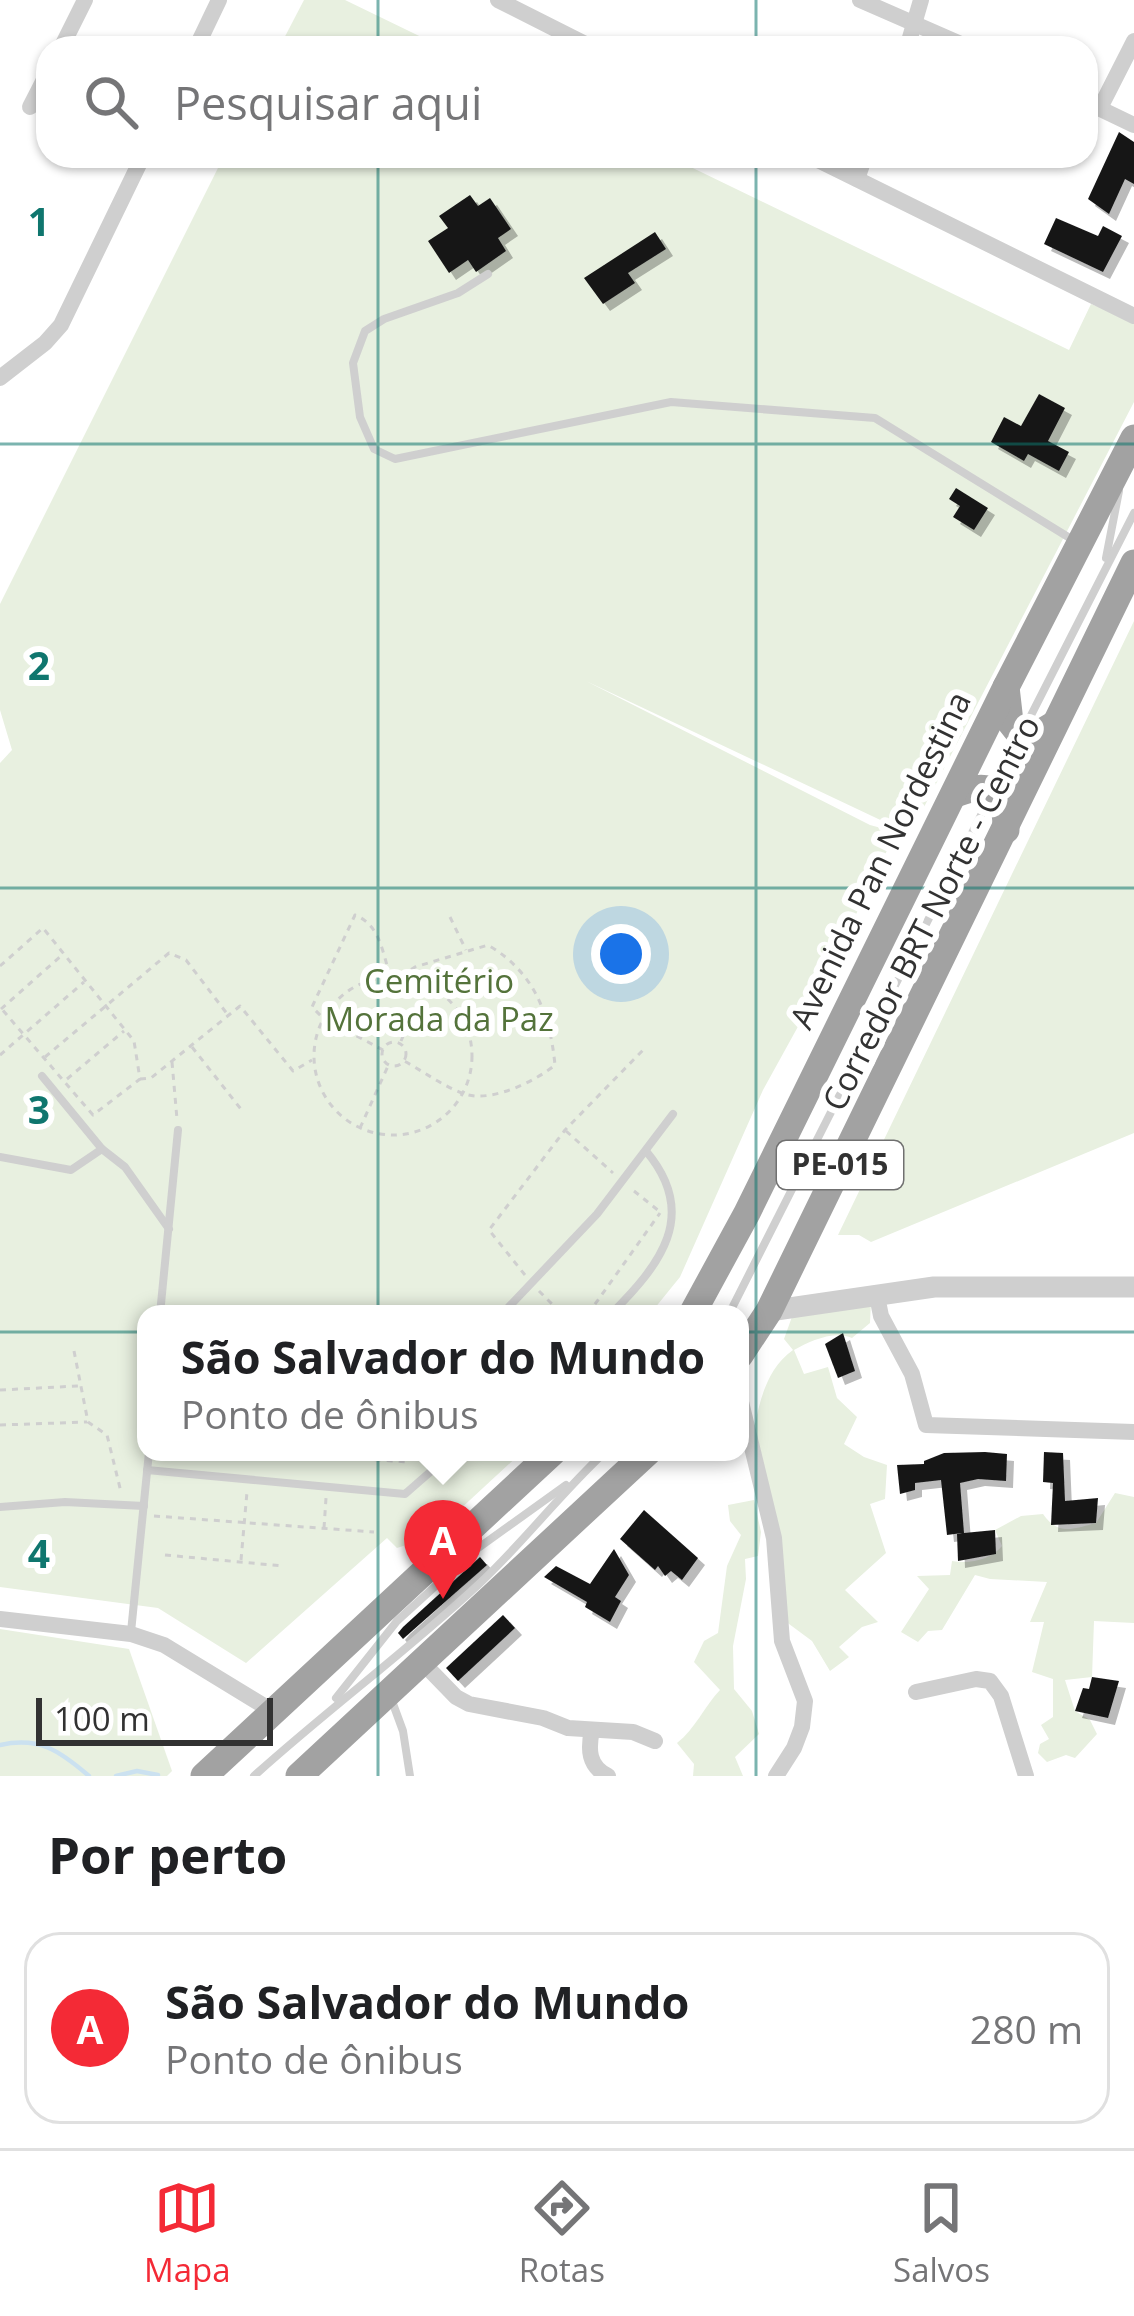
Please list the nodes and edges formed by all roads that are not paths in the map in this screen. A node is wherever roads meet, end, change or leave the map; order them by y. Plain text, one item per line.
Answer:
1 (86, 0) edge
2 (219, 0) edge
3 (498, 0) edge
4 (860, 0) edge
5 (921, 0) edge
6 (917, 23) junction
7 (67, 36) edge
8 (202, 36) edge
9 (569, 36) edge
10 (912, 36) edge
11 (945, 36) edge
12 (1134, 41) edge
13 (36, 95) edge
14 (1098, 97) edge
15 (30, 106) dead end
16 (1098, 107) edge
17 (1134, 125) edge
18 (136, 168) edge
19 (834, 168) edge
20 (861, 168) edge
21 (856, 179) junction
22 (488, 274) dead end
23 (1134, 316) edge
24 (0, 378) edge
25 (1130, 446) edge
26 (1134, 512) edge
27 (1079, 544) junction
28 (1134, 563) edge
29 (1103, 572) junction
30 (1006, 687) junction
31 (1053, 725) junction
32 (1021, 736) junction
33 (993, 790) junction
34 (955, 794) junction
35 (1006, 830) junction
36 (42, 1076) dead end
37 (673, 1114) dead end
38 (178, 1130) road end
39 (102, 1149) junction
40 (646, 1151) junction
41 (0, 1157) edge
42 (169, 1229) junction
43 (1134, 1287) edge
44 (877, 1296) junction
45 (161, 1305) edge
46 (511, 1305) edge
47 (619, 1305) edge
48 (697, 1305) edge
49 (734, 1305) edge
50 (769, 1311) junction
51 (749, 1341) edge
52 (1134, 1432) edge
53 (749, 1435) edge
54 (148, 1461) edge
55 (435, 1461) edge
56 (543, 1461) edge
57 (595, 1461) edge
58 (638, 1461) edge
59 (147, 1470) junction
60 (577, 1478) junction
61 (0, 1507) edge
62 (143, 1511) junction
63 (0, 1619) edge
64 (131, 1634) junction
65 (423, 1663) junction
66 (916, 1692) dead end
67 (389, 1694) junction
68 (328, 1708) junction
69 (274, 1712) junction
70 (592, 1730) junction
71 (656, 1741) dead end
72 (204, 1776) edge
73 (254, 1776) edge
74 (299, 1776) edge
75 (410, 1776) edge
76 (608, 1776) edge
77 (776, 1776) edge
78 (1026, 1776) edge

1 - 7 street
2 - 8 street
3 - 9 street
4 - 6 street
5 - 6 street
6 - 10 street
6 - 11 street
12 - 14 street
13 - 15 street
16 - 17 street
18 - 24 street
19 - 21 street
20 - 21 street
21 - 23 street
22 - 27 lane
25 - 27 highway, Avenida Pan Nordestina / PE-015
25 - 29 lane
26 - 29 lane, Corredor BRT Norte - Centro
27 - 30 highway, Avenida Pan Nordestina / PE-015
28 - 31 highway, PE-015
29 - 32 lane, Corredor BRT Norte - Centro
30 - 32 highway
30 - 34 highway, Avenida Pan Nordestina / PE-015
31 - 32 highway
31 - 35 highway, PE-015
32 - 33 lane, Corredor BRT Norte - Centro
33 - 34 highway
33 - 35 highway
33 - 49 lane, Corredor BRT Norte - Centro
34 - 48 highway, Avenida Pan Nordestina / PE-015
35 - 50 highway, PE-015
36 - 39 lane
37 - 40 lane
38 - 42 lane
39 - 41 lane
39 - 42 lane
40 - 46 lane
40 - 47 lane
42 - 45 lane
43 - 44 street
44 - 50 street
44 - 52 street
50 - 51 highway, PE-015
53 - 77 street
54 - 59 lane
55 - 59 lane
56 - 69 highway
57 - 60 lane
58 - 65 highway
59 - 62 lane
60 - 68 lane
60 - 68 lane
61 - 62 lane
62 - 64 lane
63 - 64 street
64 - 69 street
65 - 67 highway
65 - 70 street
66 - 78 street
67 - 74 highway
67 - 75 lane
68 - 73 lane
69 - 72 highway
70 - 71 street
70 - 76 street

